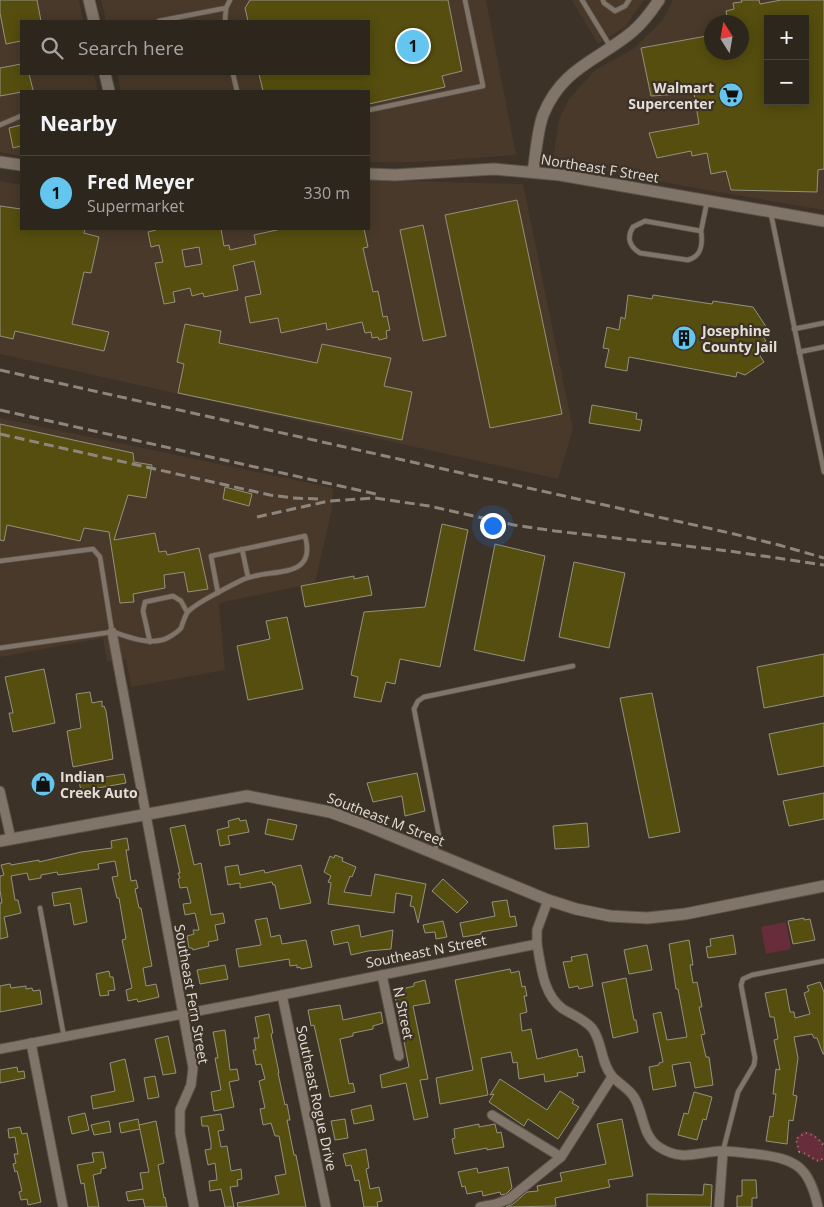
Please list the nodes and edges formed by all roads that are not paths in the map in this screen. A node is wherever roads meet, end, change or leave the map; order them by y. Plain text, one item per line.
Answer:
1 (90, 0) edge
2 (230, 0) edge
3 (465, 0) edge
4 (582, 0) edge
5 (603, 0) edge
6 (629, 0) edge
7 (660, 0) edge
8 (226, 8) junction
9 (94, 20) edge
10 (164, 20) edge
11 (225, 20) edge
12 (610, 48) junction
13 (105, 75) edge
14 (233, 75) edge
15 (109, 90) edge
16 (237, 90) edge
17 (370, 110) edge
18 (20, 116) edge
19 (0, 125) edge
20 (0, 162) edge
21 (20, 165) edge
22 (533, 172) junction
23 (370, 174) edge
24 (707, 201) junction
25 (770, 212) junction
26 (824, 221) edge
27 (701, 231) junction
28 (824, 323) edge
29 (794, 329) junction
30 (824, 347) edge
31 (799, 352) junction
32 (824, 472) edge
33 (242, 549) junction
34 (0, 562) edge
35 (248, 577) junction
36 (218, 593) junction
37 (187, 612) junction
38 (112, 632) junction
39 (150, 642) junction
40 (0, 648) edge
41 (573, 666) dead end
42 (0, 791) edge
43 (145, 815) junction
44 (5, 840) edge
45 (435, 853) junction
46 (824, 886) edge
47 (548, 900) junction
48 (40, 908) dead end
49 (537, 944) junction
50 (824, 961) edge
51 (382, 975) junction
52 (282, 995) junction
53 (183, 1014) junction
54 (64, 1037) junction
55 (31, 1043) junction
56 (0, 1049) edge
57 (399, 1056) dead end
58 (612, 1076) junction
59 (492, 1115) dead end
60 (723, 1151) junction
61 (561, 1156) junction
62 (63, 1207) edge
63 (194, 1207) edge
64 (326, 1207) edge
65 (480, 1207) edge
66 (719, 1207) edge
67 (818, 1207) edge

1 - 9 street
2 - 8 lane
3 - 17 lane
4 - 12 lane
5 - 6 lane
7 - 12 street
8 - 10 lane
8 - 11 lane
12 - 22 street
13 - 15 street
14 - 16 lane
18 - 19 lane
20 - 21 street
22 - 23 street, Northeast F Street
22 - 24 street, Northeast F Street
24 - 25 street, Northeast F Street
24 - 27 lane
25 - 26 street, Northeast F Street
25 - 29 lane
27 - 27 lane
28 - 29 lane
29 - 31 lane
30 - 31 lane
31 - 32 lane
33 - 35 lane
33 - 35 lane
33 - 36 lane
34 - 38 lane
35 - 36 lane
36 - 37 lane
37 - 39 lane
37 - 39 lane
38 - 39 lane
38 - 40 lane
38 - 43 street, Southeast Fern Street
41 - 45 lane
42 - 44 street
43 - 44 street, Southeast M Street
43 - 45 street, Southeast M Street
43 - 53 street, Southeast Fern Street
45 - 47 street, Southeast M Street
46 - 47 street
47 - 49 street
48 - 54 lane
49 - 51 street, Southeast N Street
49 - 58 street
50 - 60 lane
51 - 52 street, Southeast N Street
51 - 57 street, N Street
52 - 53 street, Southeast N Street
52 - 64 street, Southeast Rogue Drive
53 - 54 street, Southeast N Street
53 - 63 street, Southeast Fern Street
54 - 55 street, Southeast N Street
55 - 56 street, Southeast N Street
55 - 62 street
58 - 60 street
58 - 61 street
59 - 61 street
60 - 66 street
60 - 67 street
61 - 65 street

